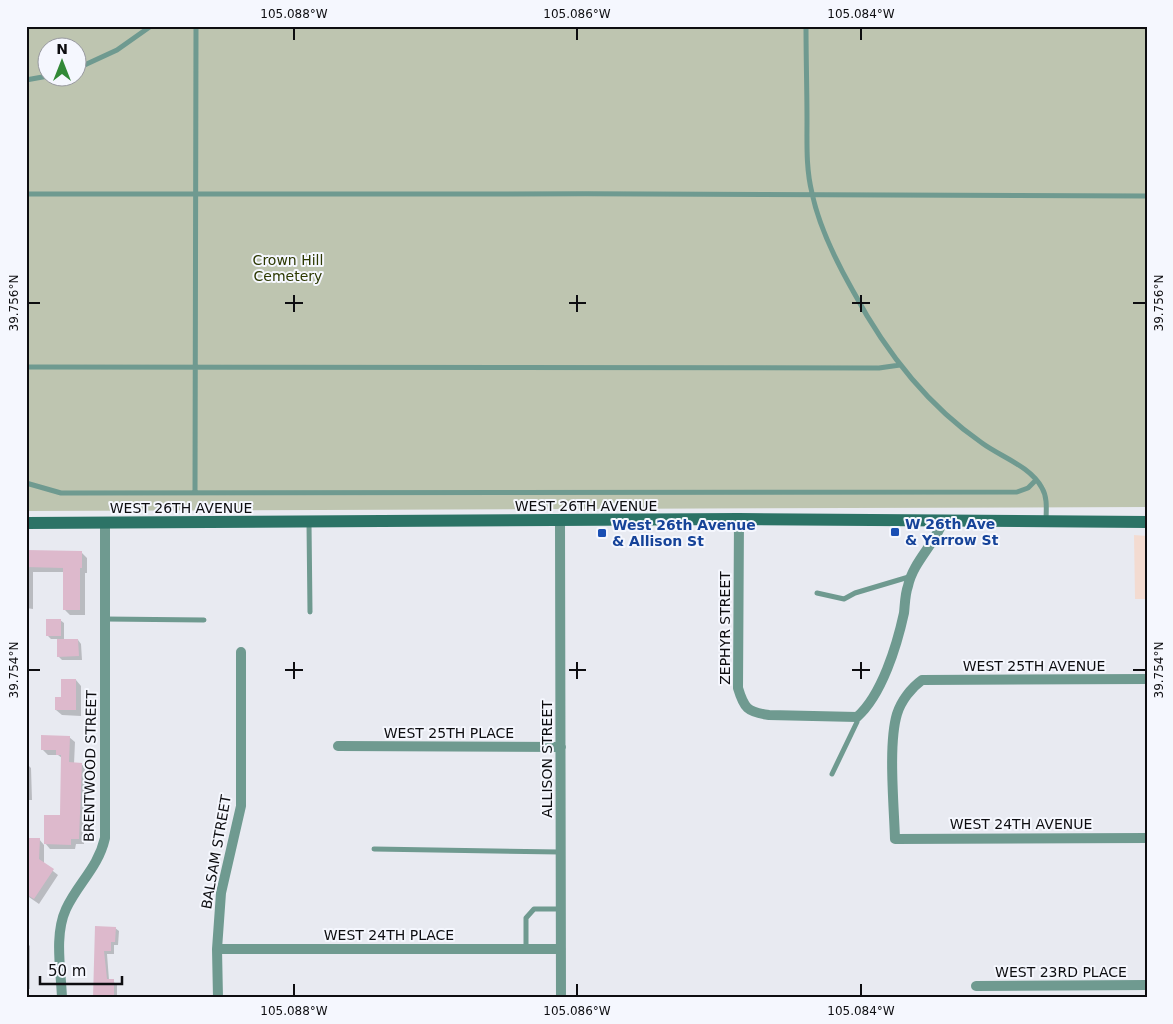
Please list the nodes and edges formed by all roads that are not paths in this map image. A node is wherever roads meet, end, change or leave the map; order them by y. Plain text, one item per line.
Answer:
1 (151, 26) edge
2 (196, 26) edge
3 (806, 26) edge
4 (88, 63) edge
5 (812, 193) junction
6 (26, 194) edge
7 (195, 194) junction
8 (1147, 196) edge
9 (900, 365) junction
10 (195, 366) junction
11 (26, 367) edge
12 (1036, 480) junction
13 (26, 483) edge
14 (196, 493) junction
15 (560, 520) junction
16 (739, 520) junction
17 (943, 521) junction
18 (309, 522) junction
19 (1046, 522) junction
20 (1147, 522) edge
21 (26, 523) edge
22 (105, 523) junction
23 (912, 576) junction
24 (816, 593) dead end
25 (310, 612) dead end
26 (105, 619) junction
27 (204, 620) dead end
28 (241, 652) dead end
29 (1147, 679) edge
30 (857, 717) junction
31 (338, 746) dead end
32 (561, 747) junction
33 (832, 774) dead end
34 (1147, 838) edge
35 (895, 839) joint
36 (374, 849) dead end
37 (560, 852) junction
38 (561, 909) junction
39 (561, 948) junction
40 (217, 949) junction
41 (526, 949) junction
42 (976, 986) dead end
43 (1147, 986) edge
44 (62, 998) edge
45 (218, 998) edge
46 (561, 998) edge

1 - 4 lane
2 - 7 lane
3 - 5 lane
5 - 7 lane
5 - 8 lane
5 - 9 lane
6 - 7 lane
7 - 10 lane
9 - 10 lane
9 - 12 lane
10 - 11 lane
10 - 14 lane
12 - 14 lane
12 - 19 lane
13 - 14 lane
15 - 16 street, WEST 26TH AVENUE
15 - 18 street, WEST 26TH AVENUE
15 - 32 street, ALLISON STREET
16 - 17 street, WEST 26TH AVENUE
16 - 30 street, ZEPHYR STREET
17 - 19 street, WEST 26TH AVENUE
17 - 23 street
18 - 22 street, WEST 26TH AVENUE
18 - 25 lane
19 - 20 street, WEST 26TH AVENUE
21 - 22 street, WEST 26TH AVENUE
22 - 26 street, BRENTWOOD STREET
23 - 24 lane
23 - 30 street
26 - 27 lane
26 - 44 street, BRENTWOOD STREET
28 - 40 street, BALSAM STREET
29 - 35 street, WEST 25TH AVENUE
30 - 33 lane
31 - 32 street, WEST 25TH PLACE
32 - 37 street, ALLISON STREET
34 - 35 street, WEST 24TH AVENUE
36 - 37 lane
37 - 38 street, ALLISON STREET
38 - 39 street, ALLISON STREET
38 - 41 lane
39 - 41 street, WEST 24TH PLACE
39 - 46 street, ALLISON STREET
40 - 41 street, WEST 24TH PLACE
40 - 45 street, BALSAM STREET
42 - 43 street, WEST 23RD PLACE

